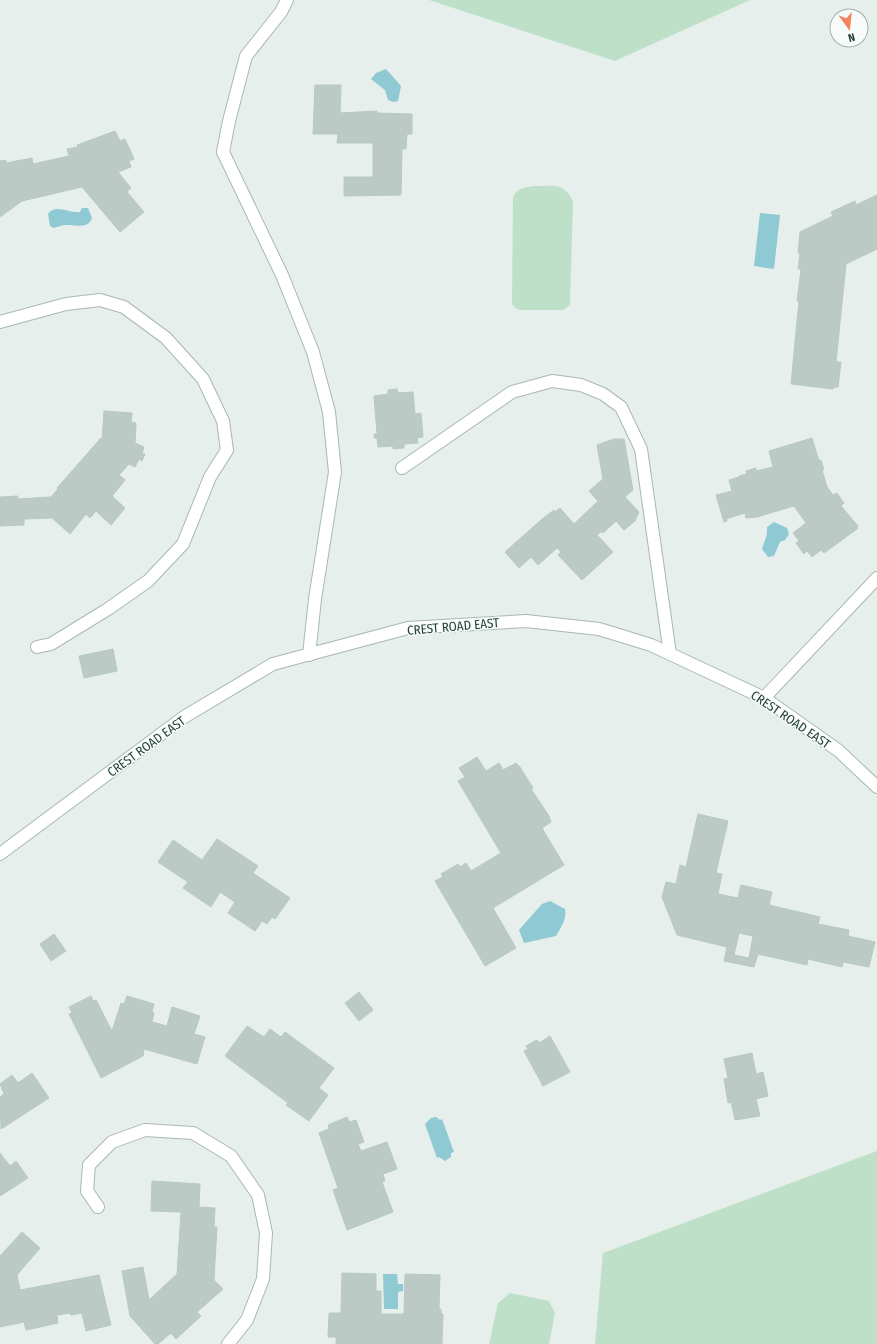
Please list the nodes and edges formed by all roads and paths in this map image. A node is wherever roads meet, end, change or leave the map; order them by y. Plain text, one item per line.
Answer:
1 (287, 0) edge
2 (0, 322) edge
3 (402, 468) dead end
4 (877, 578) edge
5 (37, 647) dead end
6 (670, 654) junction
7 (309, 655) junction
8 (764, 698) junction
9 (877, 787) edge
10 (0, 854) edge
11 (98, 1208) dead end
12 (228, 1344) edge

1 - 7 street
2 - 5 street
3 - 6 street
4 - 8 street
6 - 7 street, CREST ROAD EAST
6 - 8 street, CREST ROAD EAST
7 - 10 street, CREST ROAD EAST
8 - 9 street, CREST ROAD EAST
11 - 12 street

